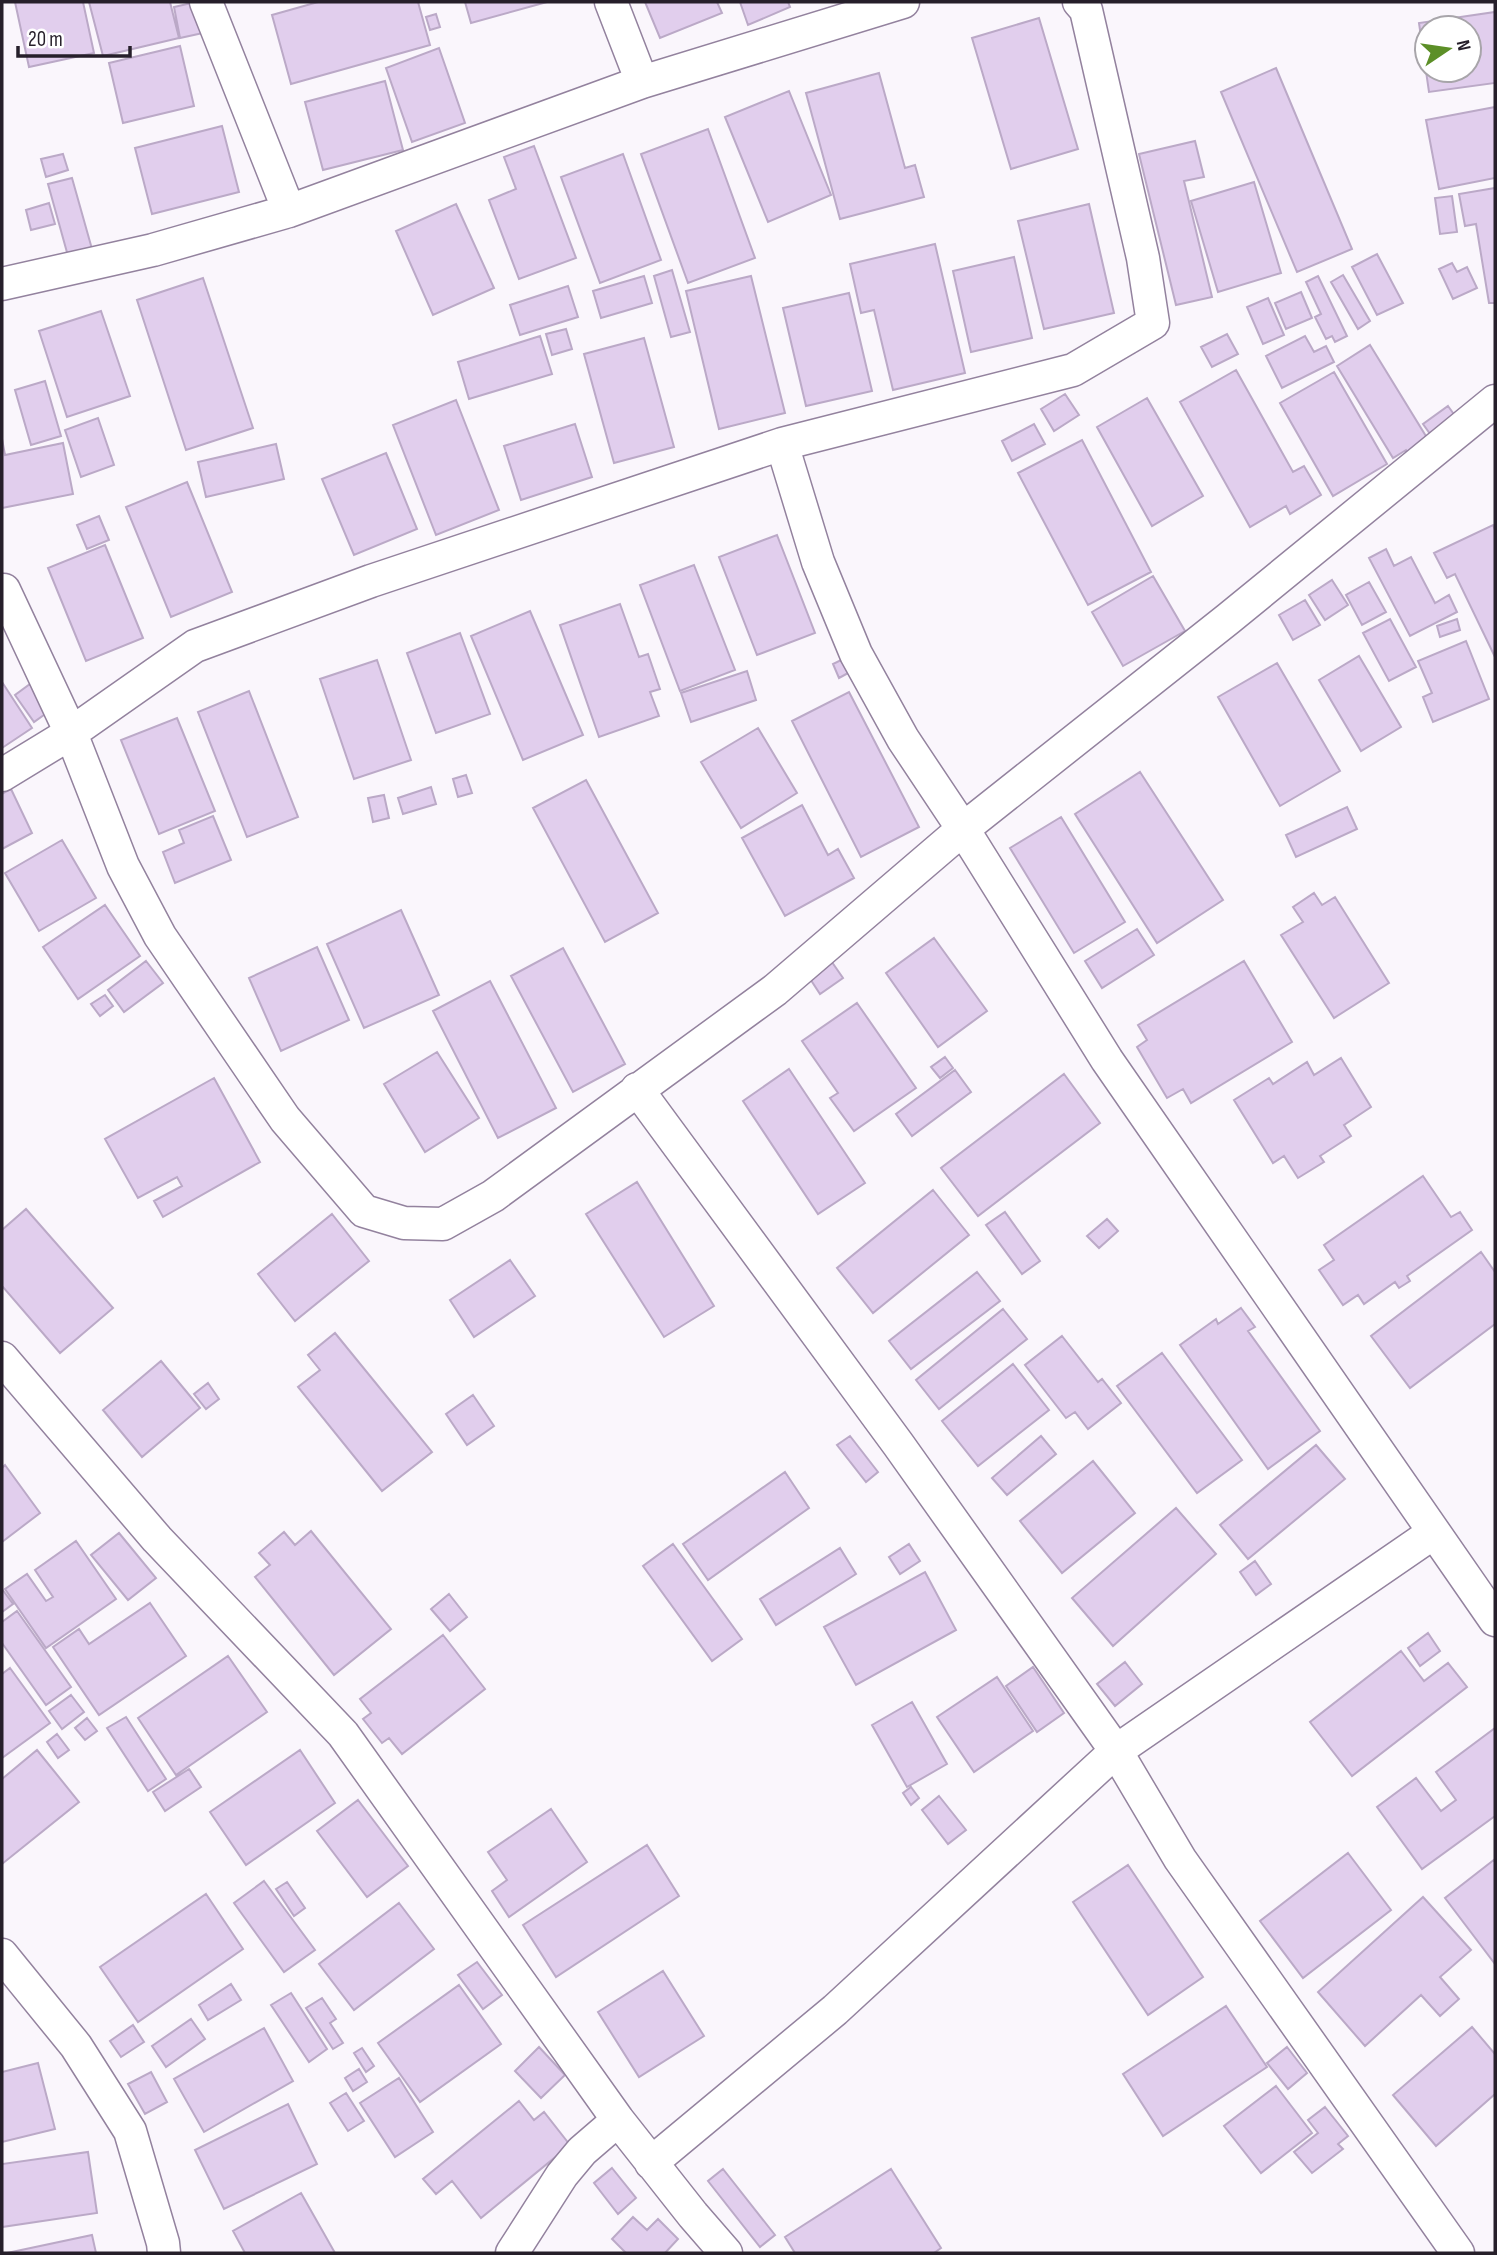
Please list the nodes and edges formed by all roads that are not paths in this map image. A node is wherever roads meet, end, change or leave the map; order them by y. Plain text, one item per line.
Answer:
1 (206, 2) edge
2 (611, 2) edge
3 (903, 2) edge
4 (1079, 2) edge
5 (642, 82) junction
6 (289, 211) junction
7 (2, 284) edge
8 (1495, 401) edge
9 (782, 444) junction
10 (4, 590) dead end
11 (71, 733) junction
12 (2, 775) edge
13 (963, 829) junction
14 (637, 1089) junction
15 (2, 1358) edge
16 (1433, 1533) junction
17 (1495, 1620) edge
18 (1116, 1751) junction
19 (2, 1955) edge
20 (618, 2119) junction
21 (651, 2163) junction
22 (164, 2253) edge
23 (512, 2253) edge
24 (726, 2253) edge
25 (1458, 2253) edge

1 - 6 street
2 - 5 street
3 - 5 street
4 - 9 street
5 - 6 street
6 - 7 street
8 - 13 street
9 - 11 street
9 - 13 street
10 - 11 street
11 - 12 street
11 - 14 street
13 - 14 street
13 - 16 street
14 - 18 street
15 - 20 street
16 - 17 street
16 - 18 street
18 - 21 street
18 - 25 street
19 - 22 street
20 - 21 street
20 - 23 street
21 - 24 street

